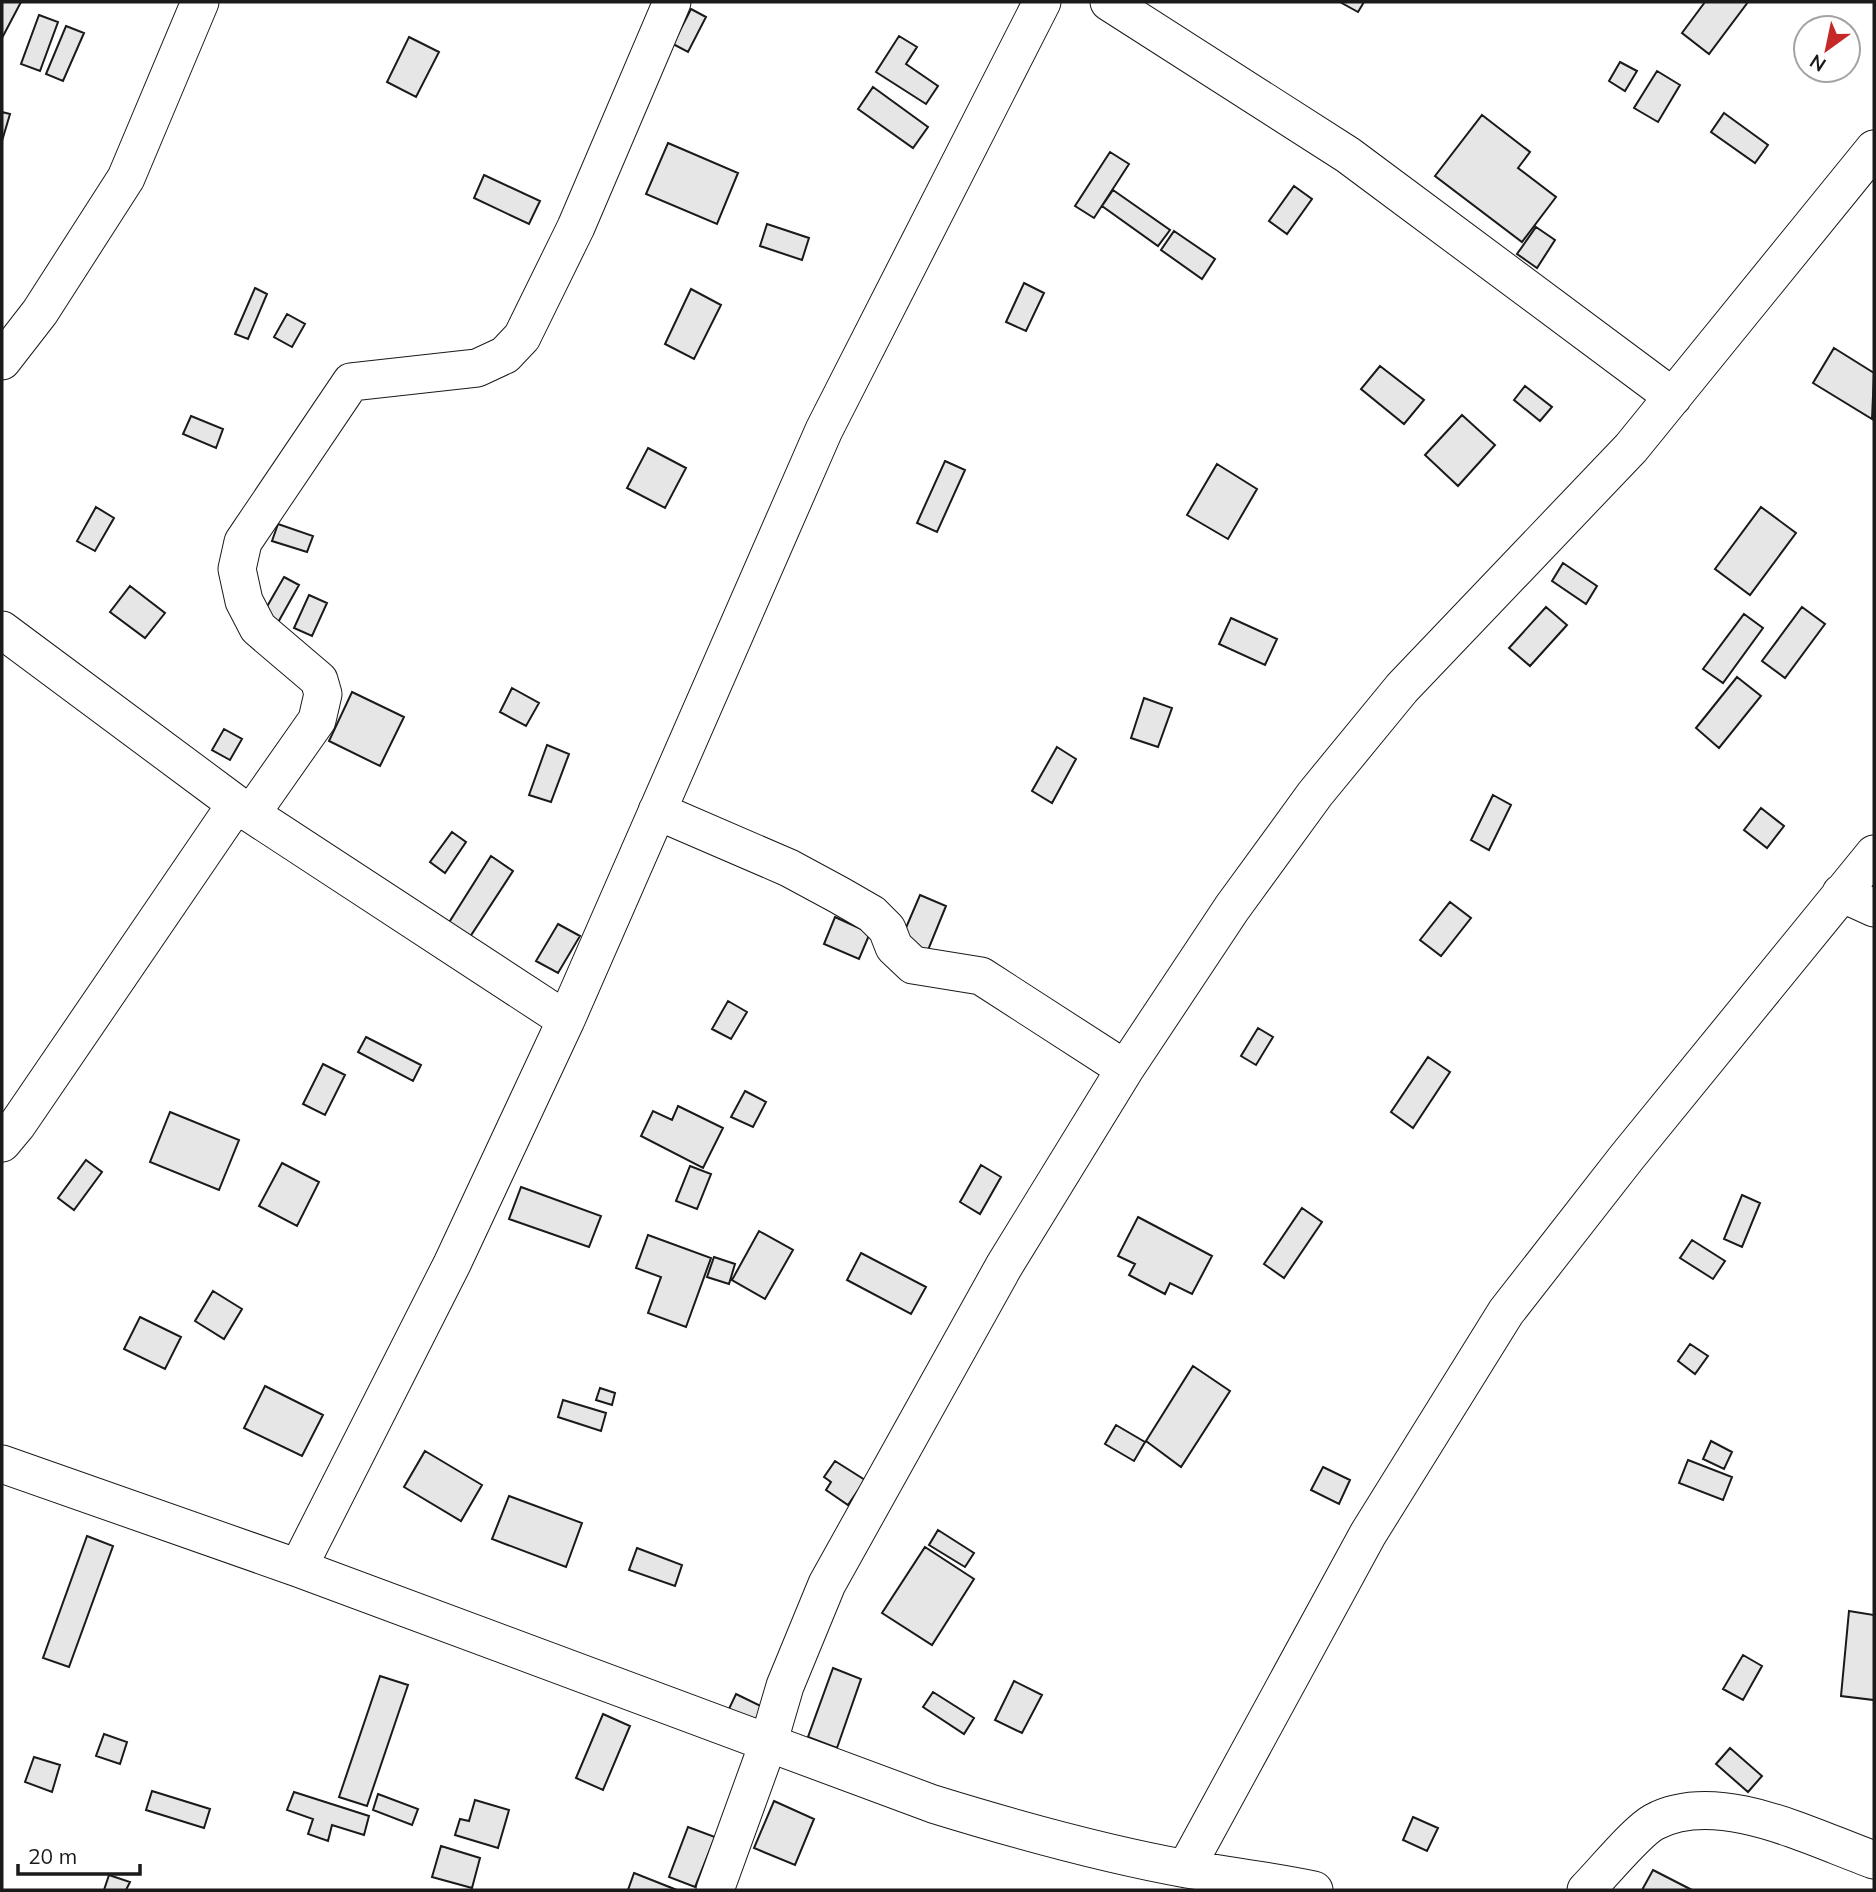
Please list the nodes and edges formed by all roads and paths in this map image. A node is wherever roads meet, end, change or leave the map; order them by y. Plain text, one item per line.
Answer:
1 (200, 2) edge
2 (672, 2) edge
3 (1042, 2) edge
4 (1109, 2) edge
5 (1874, 149) edge
6 (2, 361) edge
7 (1673, 397) junction
8 (2, 631) edge
9 (243, 809) junction
10 (657, 811) junction
11 (1874, 854) edge
12 (1841, 893) junction
13 (1874, 908) edge
14 (566, 1020) junction
15 (1125, 1069) junction
16 (2, 1143) edge
17 (2, 1464) edge
18 (298, 1568) junction
19 (768, 1744) junction
20 (1874, 1860) edge
21 (1186, 1868) junction
22 (715, 1890) edge
23 (1314, 1890) edge
24 (1586, 1890) edge

1 - 6 street
2 - 9 street
3 - 10 street
4 - 7 street
5 - 7 street
7 - 15 street
8 - 9 street
9 - 14 street
9 - 16 street
10 - 14 street
10 - 15 street
11 - 12 street
12 - 13 street
12 - 21 street
14 - 18 street
15 - 19 street
17 - 18 street
18 - 19 street
19 - 21 street
19 - 22 street
20 - 24 street
21 - 23 street

